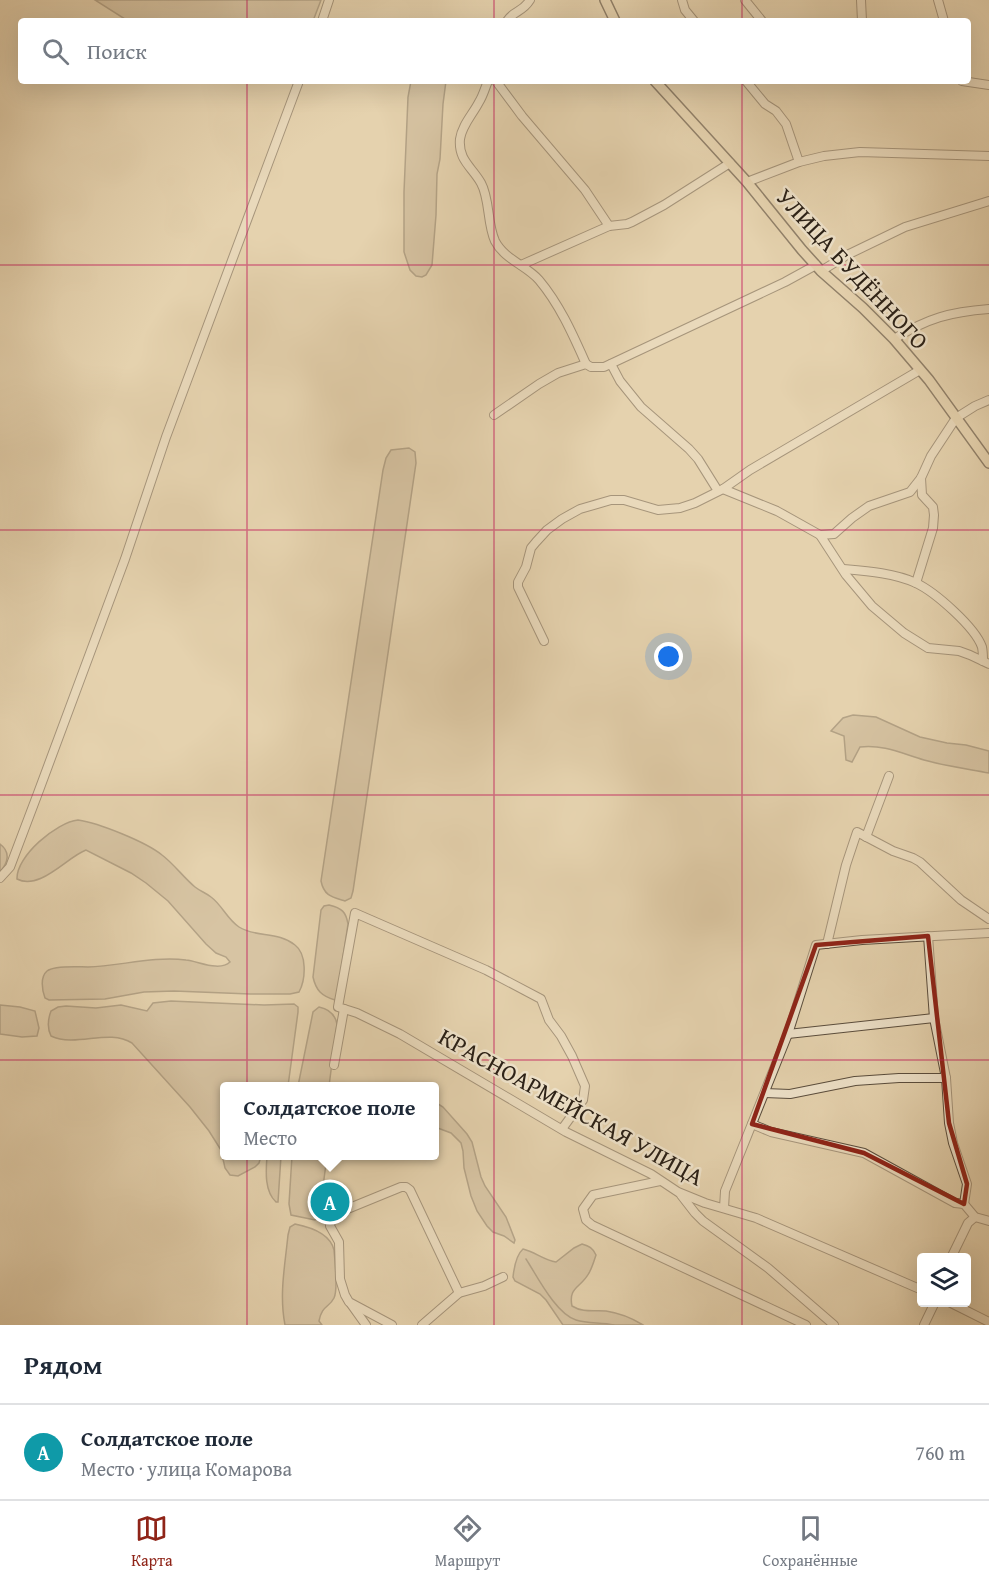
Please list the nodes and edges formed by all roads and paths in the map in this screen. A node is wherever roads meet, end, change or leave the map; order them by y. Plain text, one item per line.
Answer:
1 (329, 0) edge
2 (530, 0) edge
3 (605, 0) edge
4 (682, 0) edge
5 (745, 0) edge
6 (861, 0) edge
7 (938, 0) edge
8 (323, 18) edge
9 (510, 18) edge
10 (614, 18) edge
11 (692, 18) edge
12 (760, 18) edge
13 (862, 18) edge
14 (943, 18) edge
15 (971, 82) edge
16 (298, 84) edge
17 (487, 84) edge
18 (498, 84) edge
19 (658, 84) edge
20 (748, 84) edge
21 (989, 85) edge
22 (989, 156) edge
23 (799, 162) junction
24 (730, 164) junction
25 (747, 182) junction
26 (989, 201) edge
27 (609, 226) junction
28 (520, 265) junction
29 (818, 268) junction
30 (989, 309) edge
31 (894, 339) junction
32 (586, 364) junction
33 (611, 364) junction
34 (920, 370) junction
35 (989, 400) edge
36 (494, 415) dead end
37 (956, 418) junction
38 (989, 463) edge
39 (921, 478) junction
40 (720, 490) junction
41 (837, 531) junction
42 (820, 535) junction
43 (834, 555) junction
44 (843, 569) junction
45 (916, 583) junction
46 (544, 641) dead end
47 (989, 651) edge
48 (986, 663) edge
49 (889, 776) dead end
50 (866, 837) junction
51 (0, 878) edge
52 (989, 920) edge
53 (989, 933) edge
54 (928, 936) junction
55 (827, 944) junction
56 (341, 1008) junction
57 (934, 1018) junction
58 (788, 1034) junction
59 (334, 1065) dead end
60 (946, 1078) junction
61 (765, 1093) junction
62 (752, 1124) junction
63 (562, 1129) junction
64 (660, 1181) junction
65 (681, 1194) junction
66 (964, 1204) junction
67 (724, 1208) junction
68 (975, 1217) junction
69 (989, 1221) edge
70 (953, 1253) edge
71 (503, 1277) dead end
72 (917, 1288) edge
73 (459, 1293) junction
74 (349, 1302) junction
75 (933, 1307) edge
76 (959, 1307) edge
77 (989, 1322) edge
78 (366, 1325) edge
79 (392, 1325) edge
80 (422, 1325) edge
81 (806, 1325) edge
82 (832, 1325) edge
83 (924, 1325) edge

1 - 8 street
2 - 9 street
3 - 10 main road
4 - 11 street
5 - 12 street
6 - 13 street
7 - 14 street
15 - 21 street
16 - 51 street
17 - 28 street
18 - 27 street
19 - 24 main road, УЛИЦА БУДЁННОГО
20 - 23 street
22 - 23 street
23 - 25 street
24 - 25 main road, УЛИЦА БУДЁННОГО
24 - 27 street
25 - 29 main road, УЛИЦА БУДЁННОГО
26 - 29 street
27 - 28 street
28 - 32 street
29 - 31 main road, УЛИЦА БУДЁННОГО
29 - 33 street
30 - 31 street
31 - 34 main road, УЛИЦА БУДЁННОГО
32 - 33 street
32 - 36 street
33 - 40 street
34 - 37 main road, УЛИЦА БУДЁННОГО
34 - 40 street
35 - 37 street
37 - 38 main road, УЛИЦА БУДЁННОГО
37 - 39 street
39 - 41 street
39 - 45 street
40 - 42 street
40 - 46 street
41 - 42 street
41 - 43 street
42 - 43 street
43 - 44 street
44 - 45 street
44 - 48 street
45 - 48 street
47 - 48 street
49 - 50 street
50 - 52 street
50 - 55 street
53 - 54 street
54 - 55 street
54 - 57 street
55 - 58 street
56 - 59 street
56 - 63 street, КРАСНОАРМЕЙСКАЯ УЛИЦА
56 - 63 street
57 - 58 street
57 - 60 street
58 - 61 street
60 - 61 street
60 - 66 street
61 - 62 street
62 - 66 street
62 - 67 street
63 - 64 street, КРАСНОАРМЕЙСКАЯ УЛИЦА
64 - 65 street, КРАСНОАРМЕЙСКАЯ УЛИЦА
64 - 81 street
65 - 67 street, КРАСНОАРМЕЙСКАЯ УЛИЦА
65 - 82 street
66 - 68 street
67 - 72 street, КРАСНОАРМЕЙСКАЯ УЛИЦА
68 - 69 street
68 - 70 street
71 - 73 street
73 - 74 street
73 - 80 street
74 - 78 street
74 - 79 street
75 - 83 street
76 - 77 street

